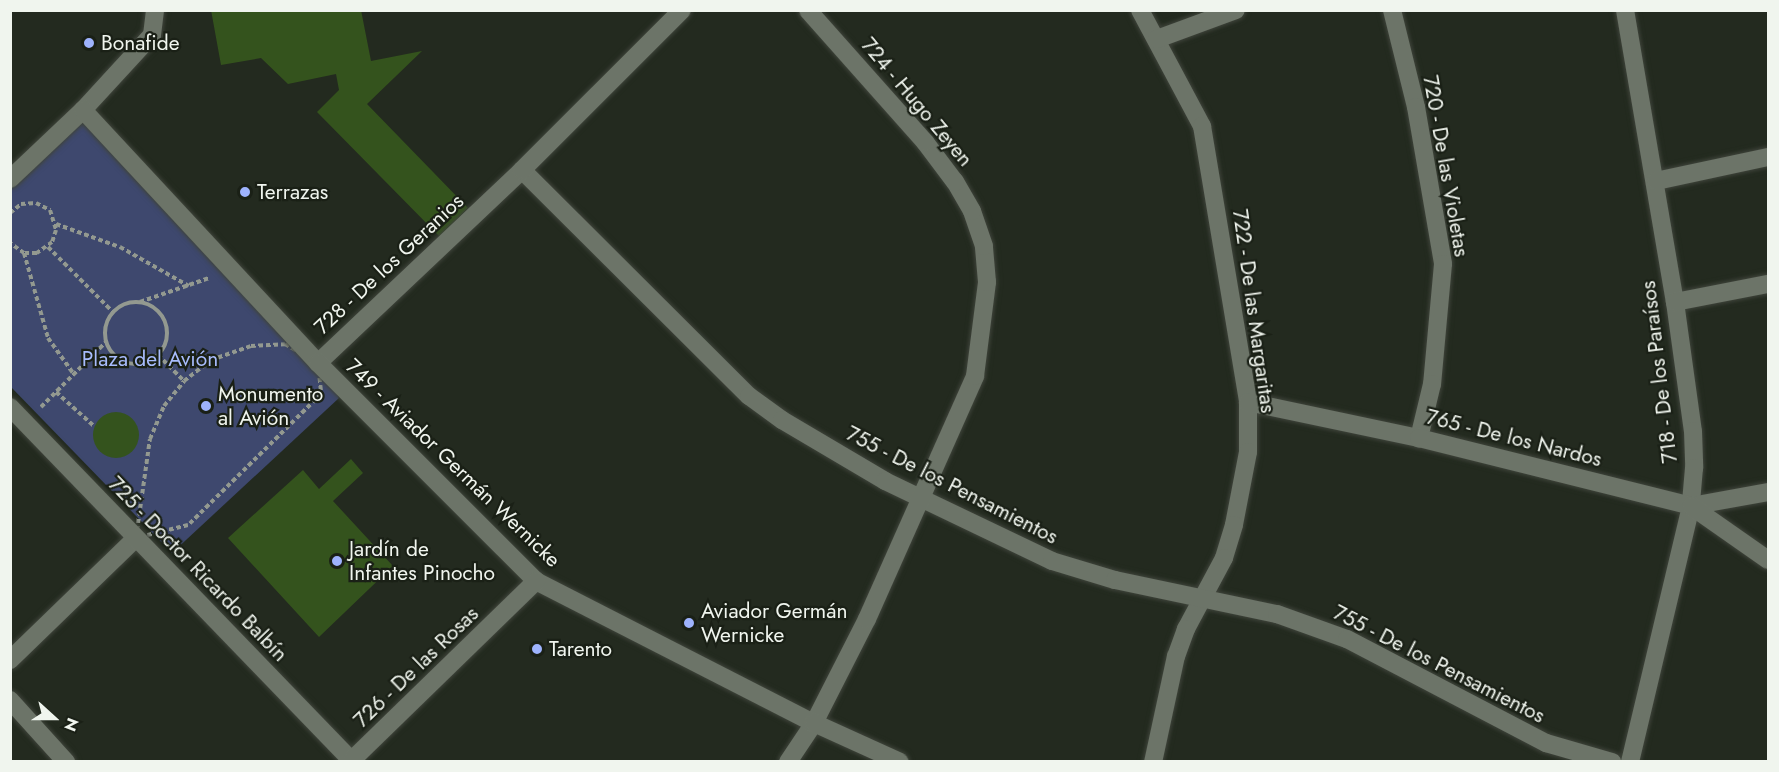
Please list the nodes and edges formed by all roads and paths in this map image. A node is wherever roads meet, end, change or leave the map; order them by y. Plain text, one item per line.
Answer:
1 (154, 10) edge
2 (682, 10) edge
3 (808, 10) edge
4 (1140, 10) edge
5 (1236, 10) edge
6 (1392, 10) edge
7 (1625, 10) edge
8 (1157, 39) junction
9 (83, 110) junction
10 (1768, 157) edge
11 (522, 170) junction
12 (10, 179) edge
13 (1656, 181) junction
14 (10, 203) edge
15 (15, 208) junction
16 (10, 213) edge
17 (56, 224) junction
18 (10, 243) edge
19 (48, 247) junction
20 (24, 253) junction
21 (230, 269) junction
22 (1768, 284) edge
23 (189, 286) junction
24 (139, 302) junction
25 (1674, 302) junction
26 (113, 312) junction
27 (106, 342) junction
28 (158, 355) junction
29 (318, 363) junction
30 (73, 373) junction
31 (184, 381) junction
32 (56, 392) junction
33 (1248, 402) junction
34 (10, 407) edge
35 (35, 413) dead end
36 (94, 427) dead end
37 (1419, 438) junction
38 (1768, 492) edge
39 (923, 500) junction
40 (1691, 506) junction
41 (136, 538) junction
42 (1768, 560) edge
43 (536, 581) junction
44 (1202, 598) junction
45 (10, 660) edge
46 (10, 700) edge
47 (814, 723) junction
48 (352, 761) edge
49 (66, 762) edge
50 (788, 762) edge
51 (900, 762) edge
52 (1153, 762) edge
53 (1612, 762) edge
54 (1630, 762) edge

1 - 9 street
2 - 11 street, 728 - De los Geranios
3 - 39 street, 724 - Hugo Zeyen
4 - 8 street, 722 - De las Margaritas
5 - 8 street
6 - 37 street, 720 - De las Violetas
7 - 13 street, 718 - De los Paraísos
8 - 33 street, 722 - De las Margaritas
9 - 12 street
9 - 21 street, 749 - Aviador Germán Wernicke
10 - 13 street
11 - 29 street, 728 - De los Geranios
11 - 39 street, 755 - De los Pensamientos
13 - 25 street, 718 - De los Paraísos
14 - 15 path
15 - 16 path
15 - 17 path
17 - 19 path
17 - 23 path
18 - 20 path
19 - 20 path
19 - 26 path
20 - 30 path
21 - 23 path
21 - 29 street, 749 - Aviador Germán Wernicke
22 - 25 street
23 - 24 path
24 - 26 path
24 - 28 path
25 - 40 street, 718 - De los Paraísos
26 - 27 path
27 - 28 path
27 - 30 path
28 - 31 path
29 - 31 path
29 - 41 path, 728 - De los Geranios
29 - 43 street, 749 - Aviador Germán Wernicke
30 - 32 path
31 - 41 path
32 - 35 path
32 - 36 path
33 - 37 street, 765 - De los Nardos
33 - 44 street, 722 - De las Margaritas
34 - 41 street, 725 - Doctor Ricardo Balbín
37 - 40 street, 765 - De los Nardos
38 - 40 street, 765 - De los Nardos
39 - 44 street, 755 - De los Pensamientos
39 - 47 street, 724 - Hugo Zeyen
40 - 42 street
40 - 54 street, 718 - De los Paraísos
41 - 45 street
41 - 48 street, 725 - Doctor Ricardo Balbín
43 - 47 street, 749 - Aviador Germán Wernicke
43 - 48 street, 726 - De las Rosas
44 - 52 street, 722 - De las Margaritas
44 - 53 street, 755 - De los Pensamientos
46 - 49 street
47 - 50 street, 724 - Hugo Zeyen
47 - 51 street, 749 - Aviador Germán Wernicke

